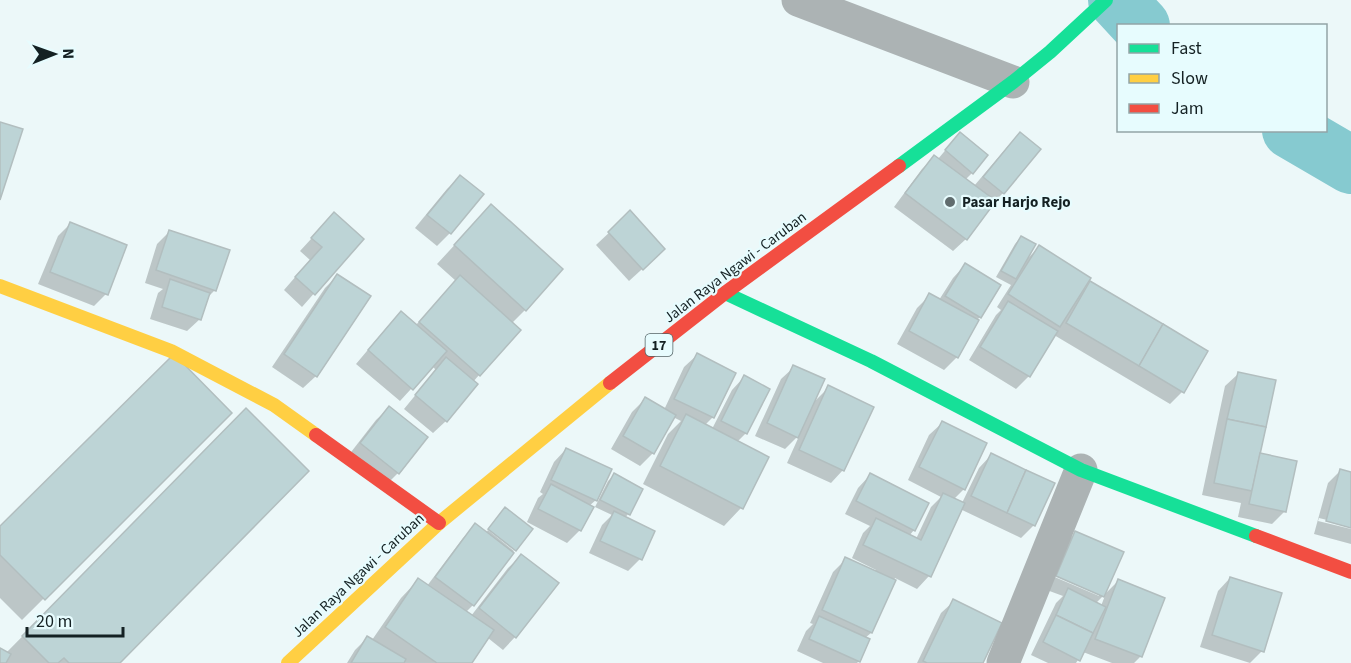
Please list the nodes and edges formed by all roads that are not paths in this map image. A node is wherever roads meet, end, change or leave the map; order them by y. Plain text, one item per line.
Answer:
1 (798, 0) edge
2 (1106, 0) edge
3 (1013, 82) junction
4 (0, 286) edge
5 (726, 294) junction
6 (1081, 471) junction
7 (439, 523) junction
8 (1351, 572) edge
9 (288, 663) edge
10 (1003, 663) edge

1 - 3 street
2 - 3 main road, Jalan Raya Ngawi - Caruban / 17
3 - 5 main road, Jalan Raya Ngawi - Caruban / 17
4 - 7 main road
5 - 6 main road
5 - 7 main road, Jalan Raya Ngawi - Caruban / 17
6 - 8 main road
6 - 10 street
7 - 9 main road, Jalan Raya Ngawi - Caruban / 17

